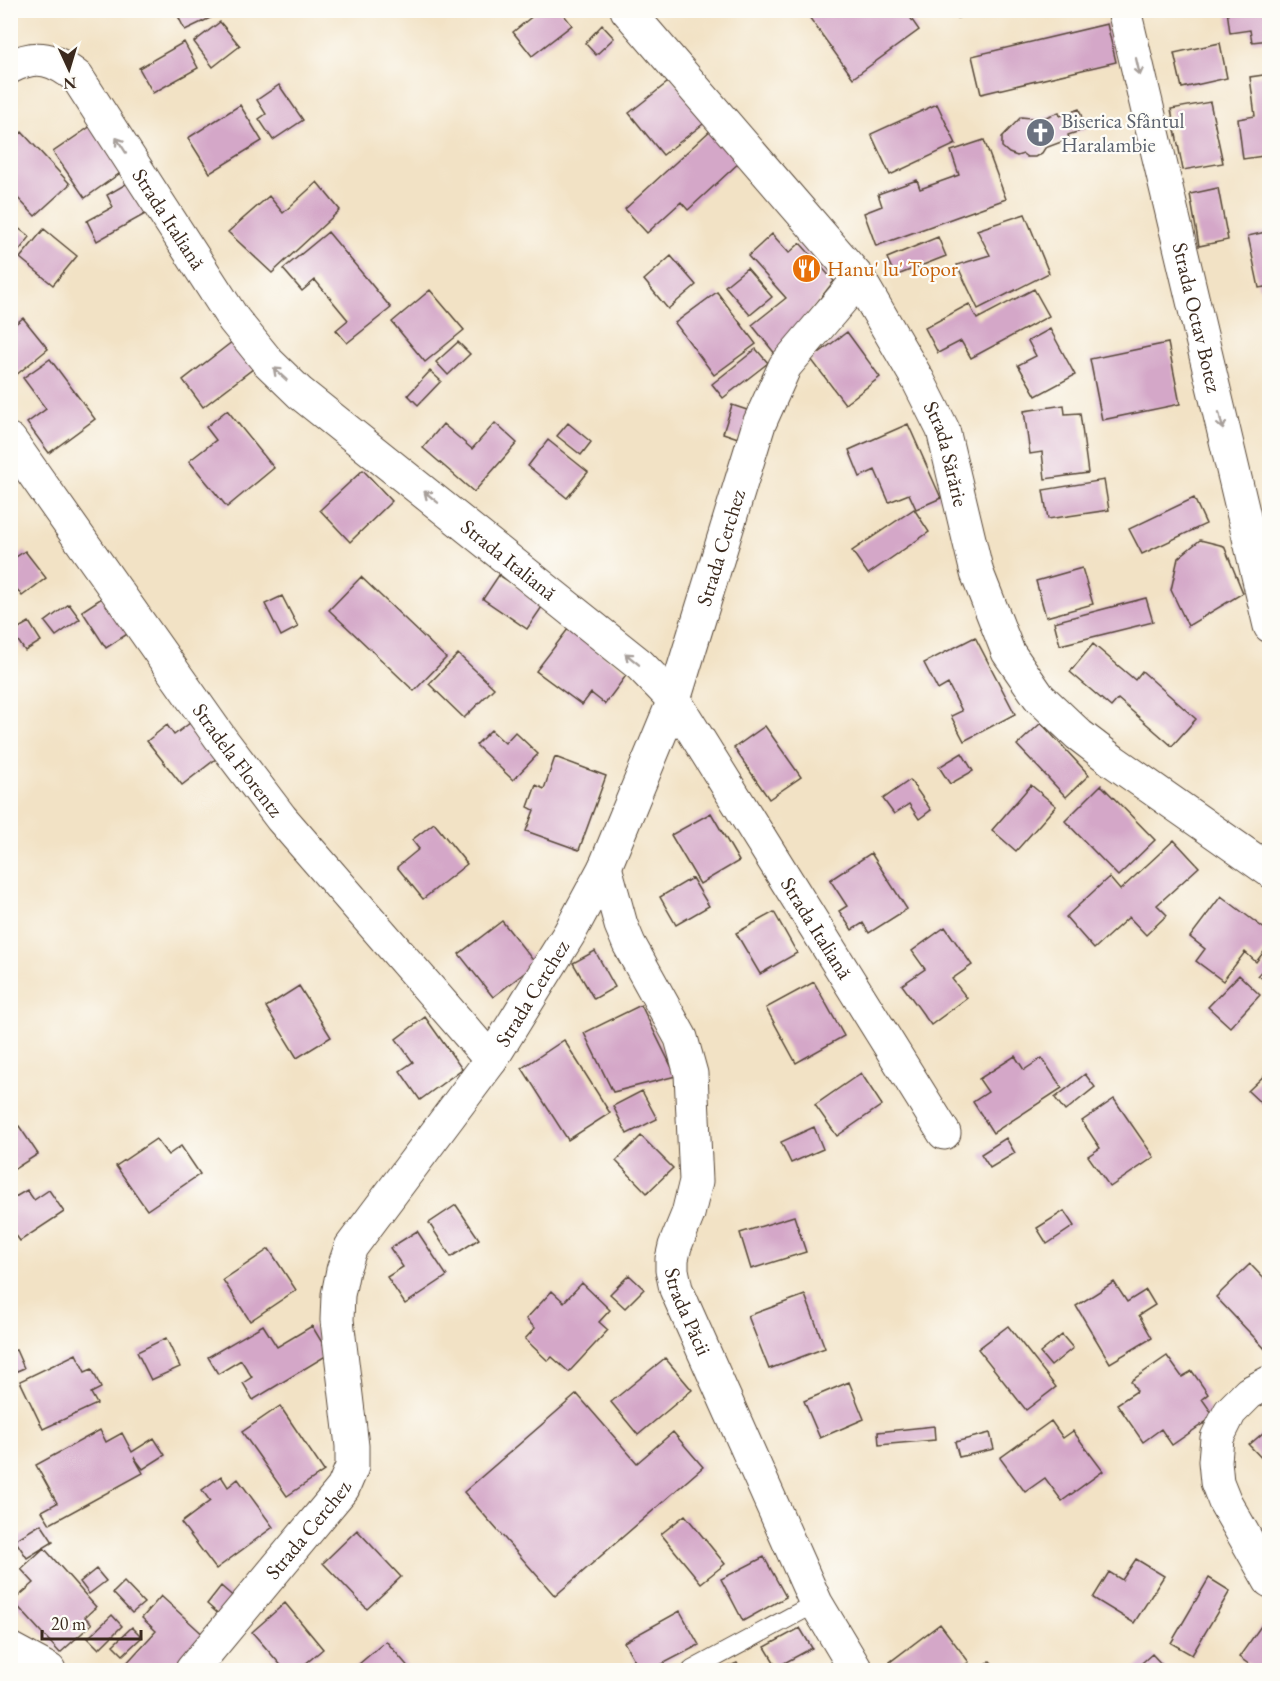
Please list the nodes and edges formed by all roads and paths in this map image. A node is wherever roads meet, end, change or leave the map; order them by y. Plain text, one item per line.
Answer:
1 (627, 10) edge
2 (1124, 10) edge
3 (10, 67) edge
4 (859, 279) junction
5 (10, 440) edge
6 (1269, 626) edge
7 (674, 700) junction
8 (605, 867) junction
9 (1269, 871) edge
10 (491, 1060) junction
11 (944, 1133) dead end
12 (1269, 1382) edge
13 (1269, 1581) edge
14 (816, 1603) junction
15 (10, 1648) edge
16 (49, 1671) edge
17 (192, 1671) edge
18 (692, 1671) edge
19 (856, 1671) edge

1 - 4 street, Strada Sărărie
2 -> 6 street, Strada Octav Botez
7 -> 3 street, Strada Italiană
4 - 7 street, Strada Cerchez
4 - 9 street, Strada Sărărie
5 - 10 street, Stradela Florentz
7 - 8 street, Strada Cerchez
7 - 11 street, Strada Italiană
8 - 10 street, Strada Cerchez
8 - 14 street, Strada Păcii
10 - 17 street, Strada Cerchez
12 - 13 street
14 - 18 lane
14 - 19 street, Strada Păcii
15 - 16 street

